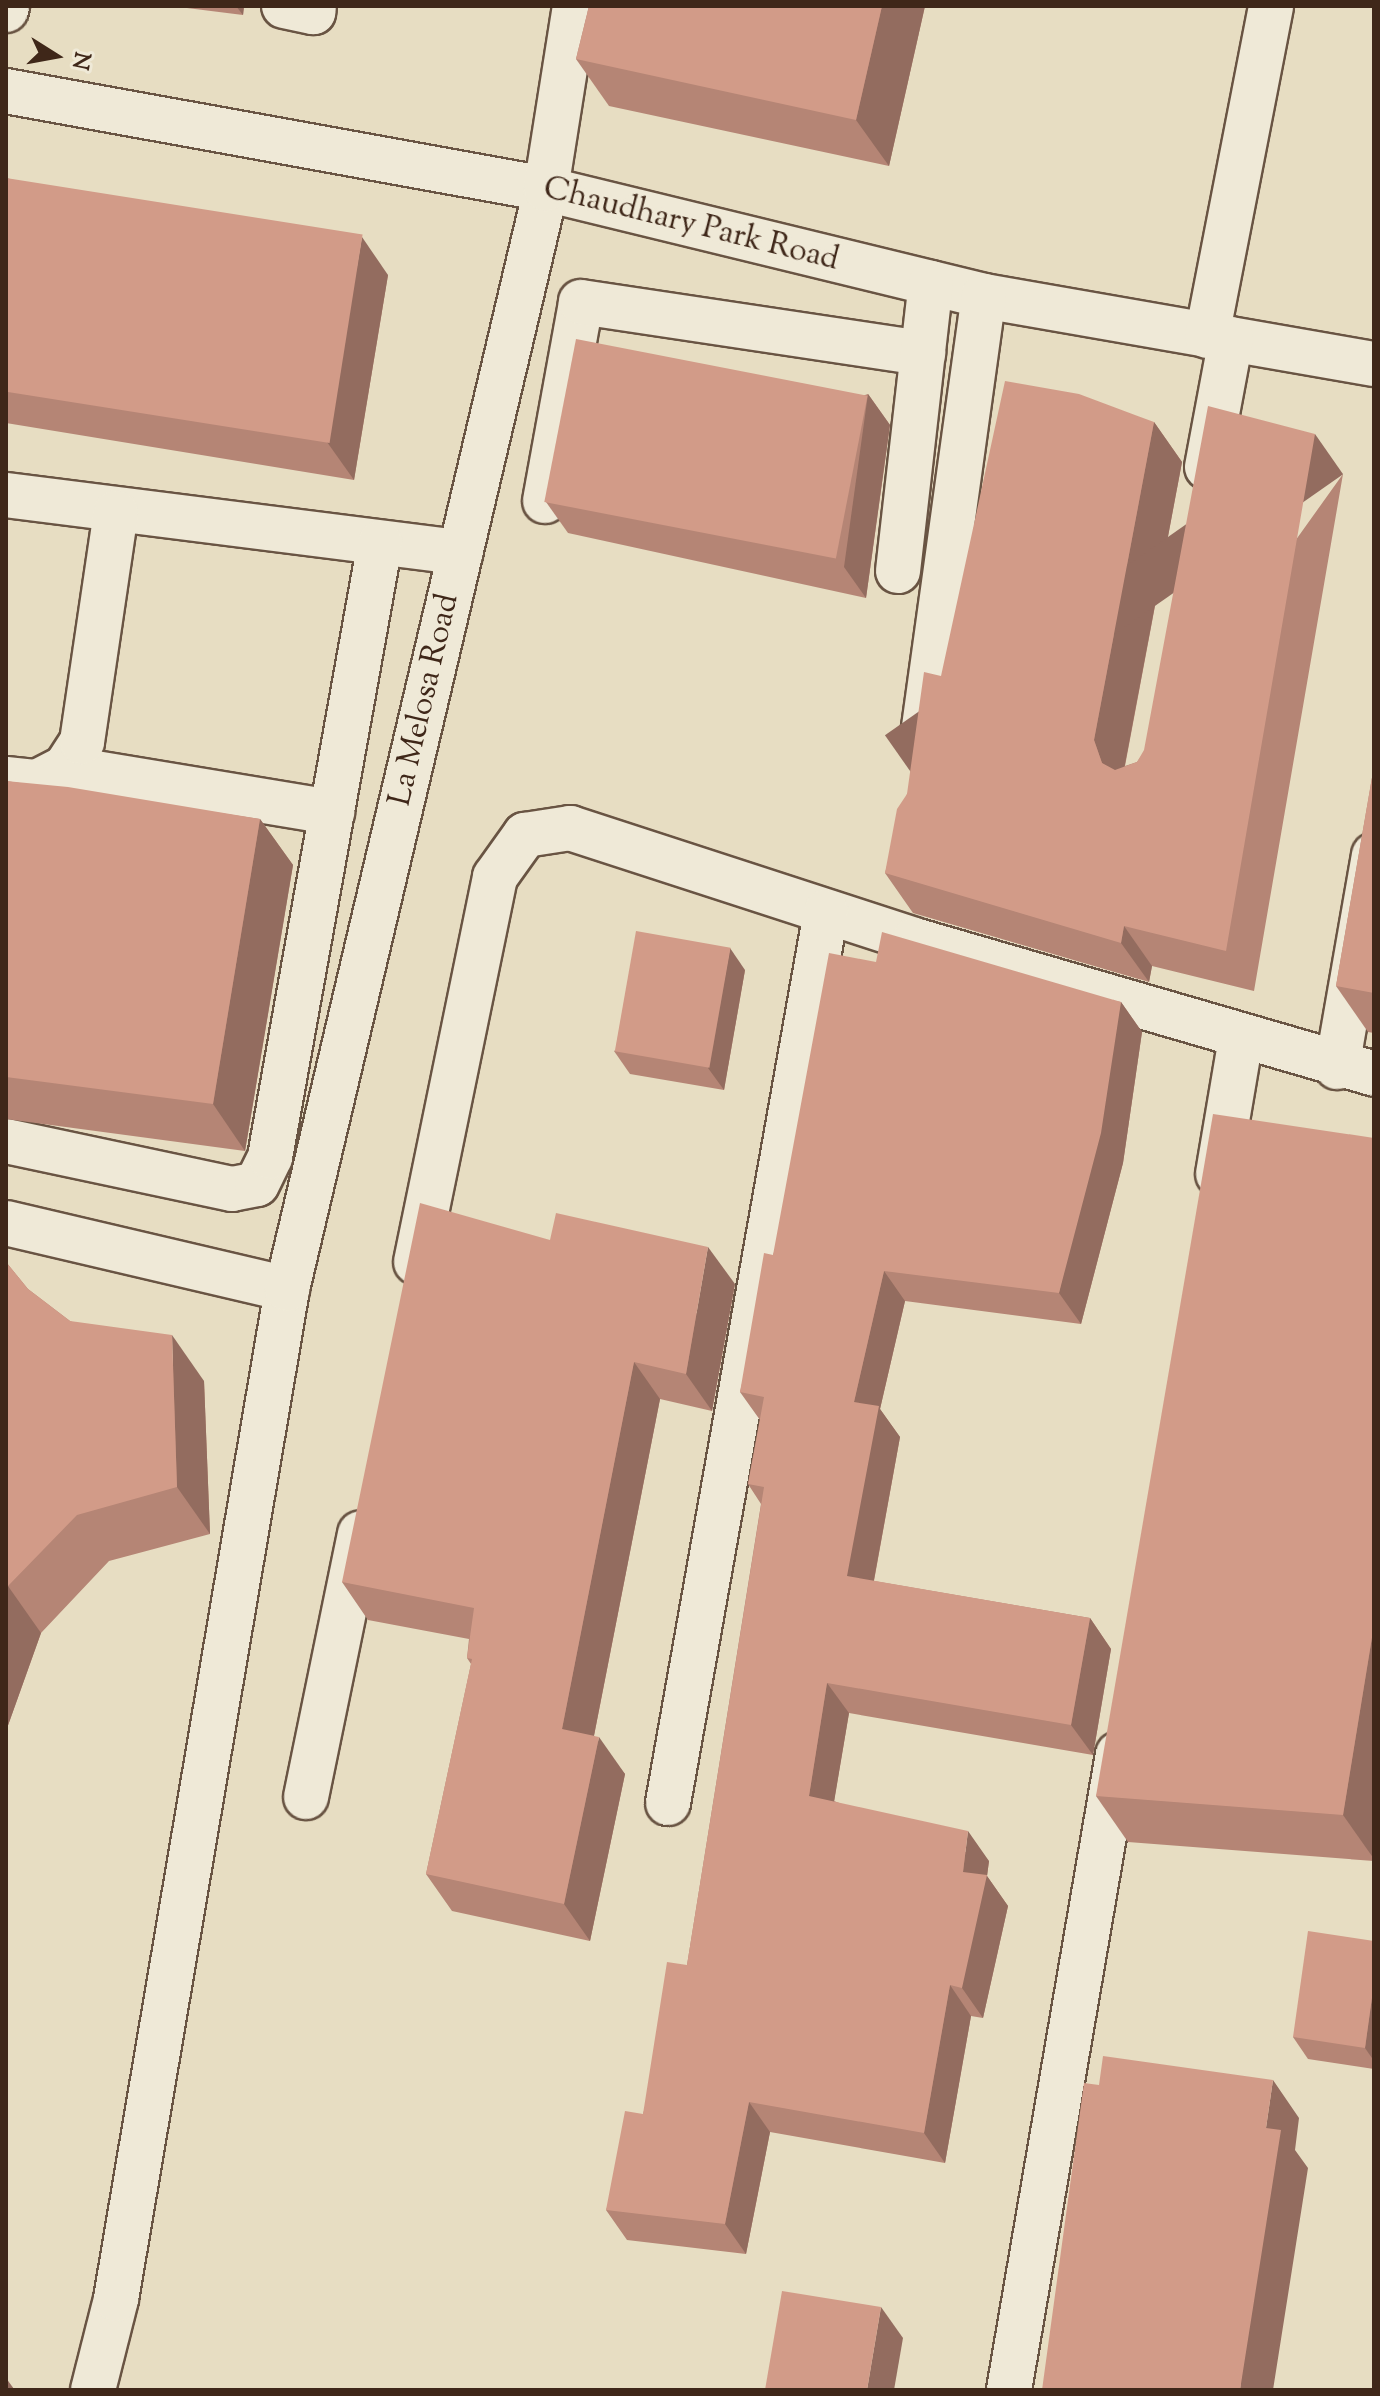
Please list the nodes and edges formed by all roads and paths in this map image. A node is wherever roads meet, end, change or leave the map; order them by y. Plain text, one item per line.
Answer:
1 (284, 6) edge
2 (314, 6) edge
3 (575, 6) edge
4 (1271, 6) edge
5 (6, 91) edge
6 (546, 189) junction
7 (931, 283) junction
8 (984, 296) junction
9 (1219, 338) junction
10 (923, 353) junction
11 (1374, 364) edge
12 (6, 495) edge
13 (545, 501) edge
14 (1199, 508) edge
15 (116, 512) junction
16 (380, 543) junction
17 (460, 552) junction
18 (898, 571) dead end
19 (65, 768) junction
20 (6, 779) edge
21 (916, 783) edge
22 (332, 812) junction
23 (1374, 855) edge
24 (826, 912) junction
25 (1241, 1038) junction
26 (1356, 1071) edge
27 (6, 1141) edge
28 (1212, 1210) edge
29 (6, 1223) edge
30 (287, 1289) junction
31 (409, 1298) edge
32 (370, 1485) edge
33 (1126, 1709) edge
34 (306, 1797) dead end
35 (668, 1803) dead end
36 (93, 2390) edge
37 (1009, 2390) edge

1 - 2 street
3 - 6 street, La Melosa Road
4 - 9 street
5 - 6 street, Chaudhary Park Road
6 - 7 street, Chaudhary Park Road
6 - 17 street, La Melosa Road
7 - 8 street, Chaudhary Park Road
7 - 10 street
8 - 9 street, Chaudhary Park Road
8 - 21 street
9 - 11 street, Chaudhary Park Road
9 - 14 street
10 - 13 street
10 - 18 street
12 - 15 street
15 - 16 street
15 - 19 street
16 - 17 street
16 - 22 street
17 - 30 street, La Melosa Road
19 - 20 street
19 - 22 street
22 - 27 street
23 - 26 street
24 - 25 street
24 - 31 street
24 - 35 street
25 - 26 street
25 - 28 street
29 - 30 street
30 - 36 street, La Melosa Road
32 - 34 street
33 - 37 street

